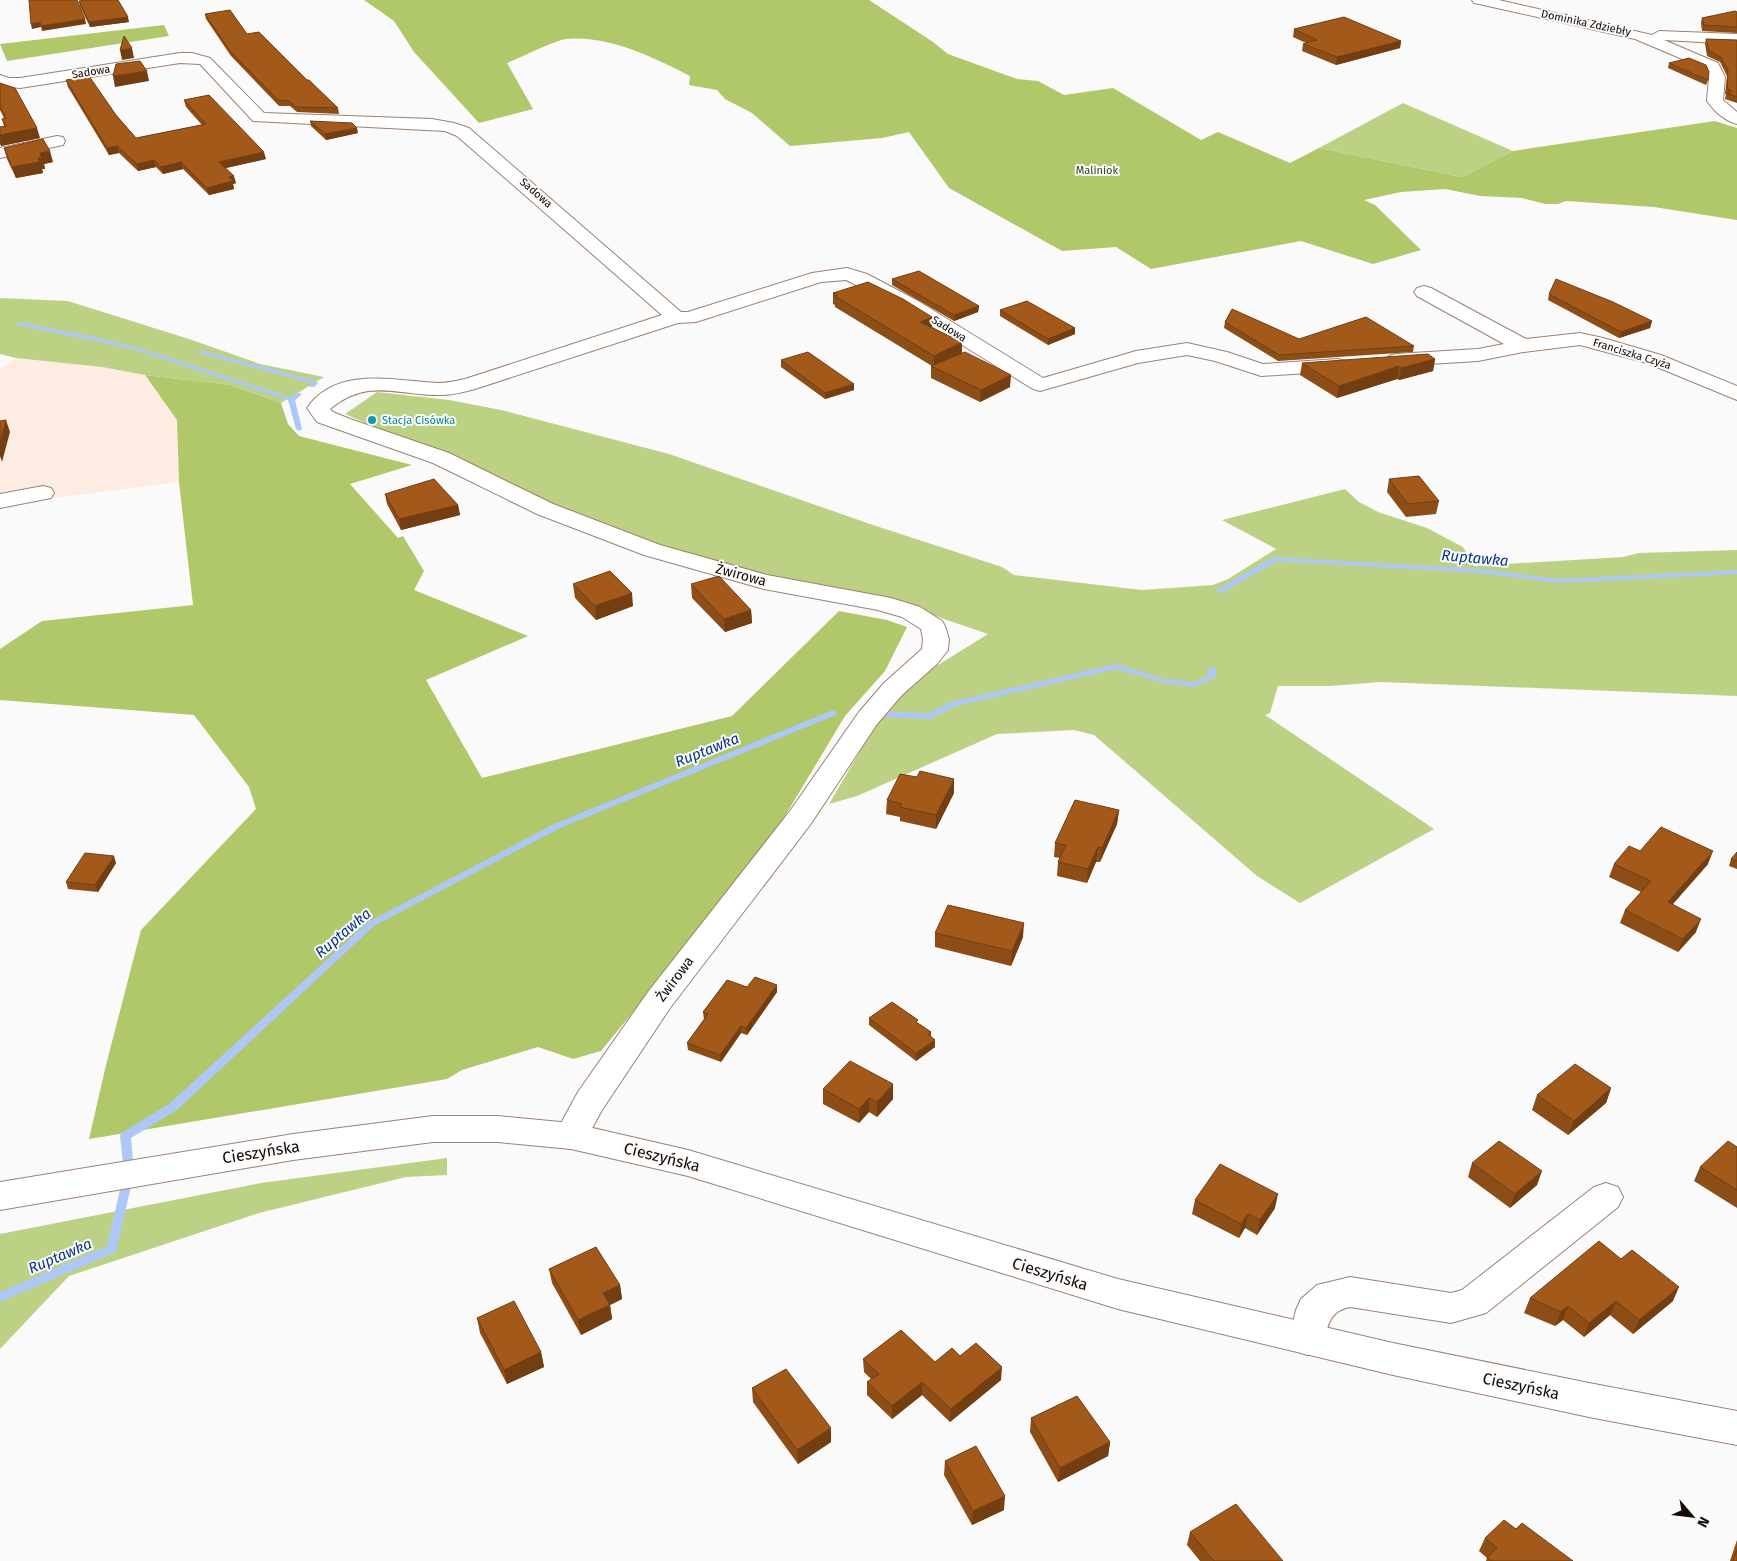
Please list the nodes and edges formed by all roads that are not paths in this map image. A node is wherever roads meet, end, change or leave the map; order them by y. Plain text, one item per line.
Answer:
1 (1479, 0) edge
2 (1640, 35) junction
3 (1737, 39) edge
4 (0, 80) edge
5 (1737, 118) edge
6 (57, 141) dead end
7 (0, 153) edge
8 (1424, 292) dead end
9 (676, 316) junction
10 (1523, 346) junction
11 (1040, 385) joint
12 (1737, 394) edge
13 (43, 493) dead end
14 (0, 501) edge
15 (571, 1136) junction
16 (0, 1196) edge
17 (1606, 1197) dead end
18 (1306, 1339) junction
19 (1737, 1428) edge

1 - 2 street, Dominika Zdziebły
2 - 3 street
2 - 5 street, Dominika Zdziebły
4 - 9 street, Sadowa
6 - 7 street
8 - 10 street
9 - 11 street, Sadowa
9 - 15 street, Żwirowa
10 - 11 street, Franciszka Czyża
10 - 12 street, Franciszka Czyża
13 - 14 street
15 - 16 street, Cieszyńska
15 - 18 street, Cieszyńska
17 - 18 street
18 - 19 street, Cieszyńska

